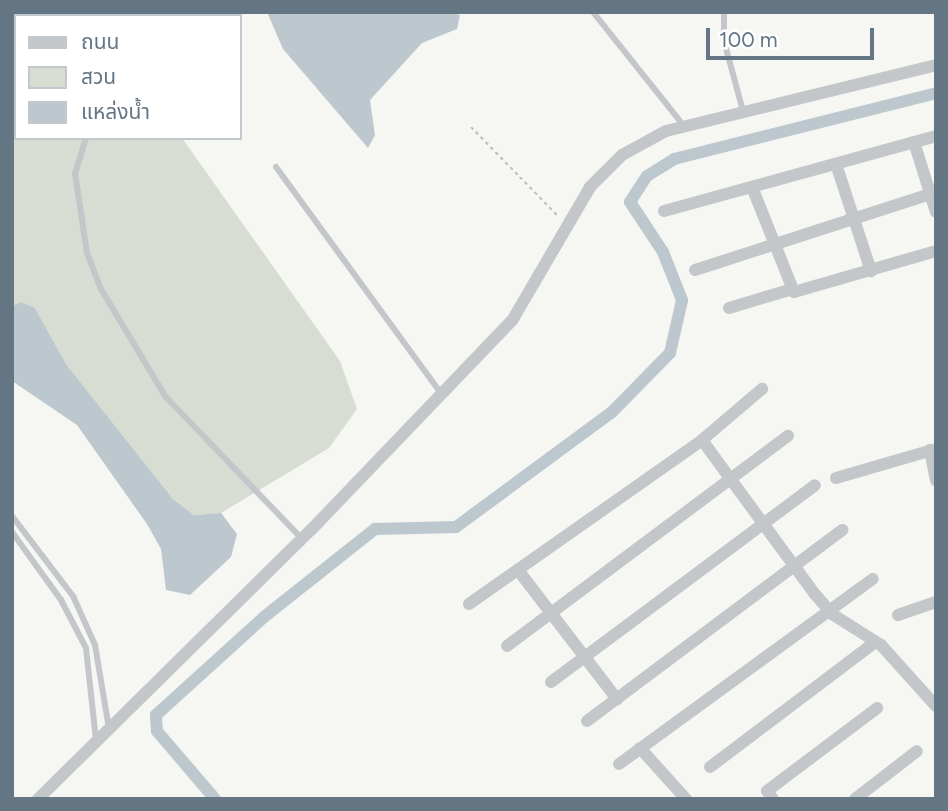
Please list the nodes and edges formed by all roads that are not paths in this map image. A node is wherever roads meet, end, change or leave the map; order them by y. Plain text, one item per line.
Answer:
1 (593, 12) edge
2 (724, 12) edge
3 (936, 65) edge
4 (743, 111) junction
5 (684, 126) junction
6 (936, 136) edge
7 (85, 140) edge
8 (914, 142) junction
9 (836, 163) junction
10 (276, 167) dead end
11 (752, 187) junction
12 (933, 193) edge
13 (664, 211) dead end
14 (936, 212) edge
15 (854, 219) junction
16 (773, 245) junction
17 (936, 251) edge
18 (695, 270) dead end
19 (872, 271) junction
20 (789, 290) junction
21 (729, 307) dead end
22 (762, 389) dead end
23 (442, 395) junction
24 (789, 436) dead end
25 (702, 440) junction
26 (933, 449) edge
27 (730, 478) junction
28 (836, 478) dead end
29 (936, 480) edge
30 (815, 485) dead end
31 (12, 516) edge
32 (763, 523) junction
33 (842, 530) dead end
34 (12, 532) edge
35 (301, 538) junction
36 (795, 568) junction
37 (518, 570) junction
38 (873, 579) dead end
39 (936, 602) edge
40 (469, 604) dead end
41 (828, 610) junction
42 (552, 612) junction
43 (898, 615) dead end
44 (875, 642) junction
45 (507, 646) dead end
46 (585, 657) junction
47 (551, 682) dead end
48 (617, 699) junction
49 (936, 706) edge
50 (877, 708) dead end
51 (587, 720) dead end
52 (109, 730) junction
53 (96, 741) junction
54 (640, 748) junction
55 (917, 751) dead end
56 (619, 764) dead end
57 (709, 767) dead end
58 (38, 799) edge
59 (686, 799) edge
60 (773, 799) edge
61 (855, 799) edge

1 - 5 lane
2 - 4 lane
3 - 4 street
4 - 5 street
5 - 23 street
6 - 8 street
7 - 35 lane
8 - 9 street
8 - 12 street
9 - 11 street
9 - 15 street
10 - 23 lane
11 - 13 street
11 - 16 street
12 - 14 street
12 - 15 street
15 - 16 street
15 - 19 street
16 - 18 street
16 - 20 street
17 - 19 street
19 - 20 street
20 - 21 street
22 - 25 street
23 - 35 street
24 - 27 street
25 - 27 street
25 - 37 street
26 - 28 street
26 - 29 street
27 - 32 street
27 - 42 street
30 - 32 street
31 - 52 lane
32 - 36 street
32 - 46 street
33 - 36 street
34 - 53 lane
35 - 52 street
36 - 41 street
36 - 48 street
37 - 40 street
37 - 42 street
38 - 41 street
39 - 43 street
41 - 44 street
41 - 54 street
42 - 45 street
42 - 46 street
44 - 49 street
44 - 57 street
46 - 47 street
46 - 48 street
48 - 51 street
50 - 60 street
52 - 53 street
53 - 58 street
54 - 56 street
54 - 59 street
55 - 61 street

